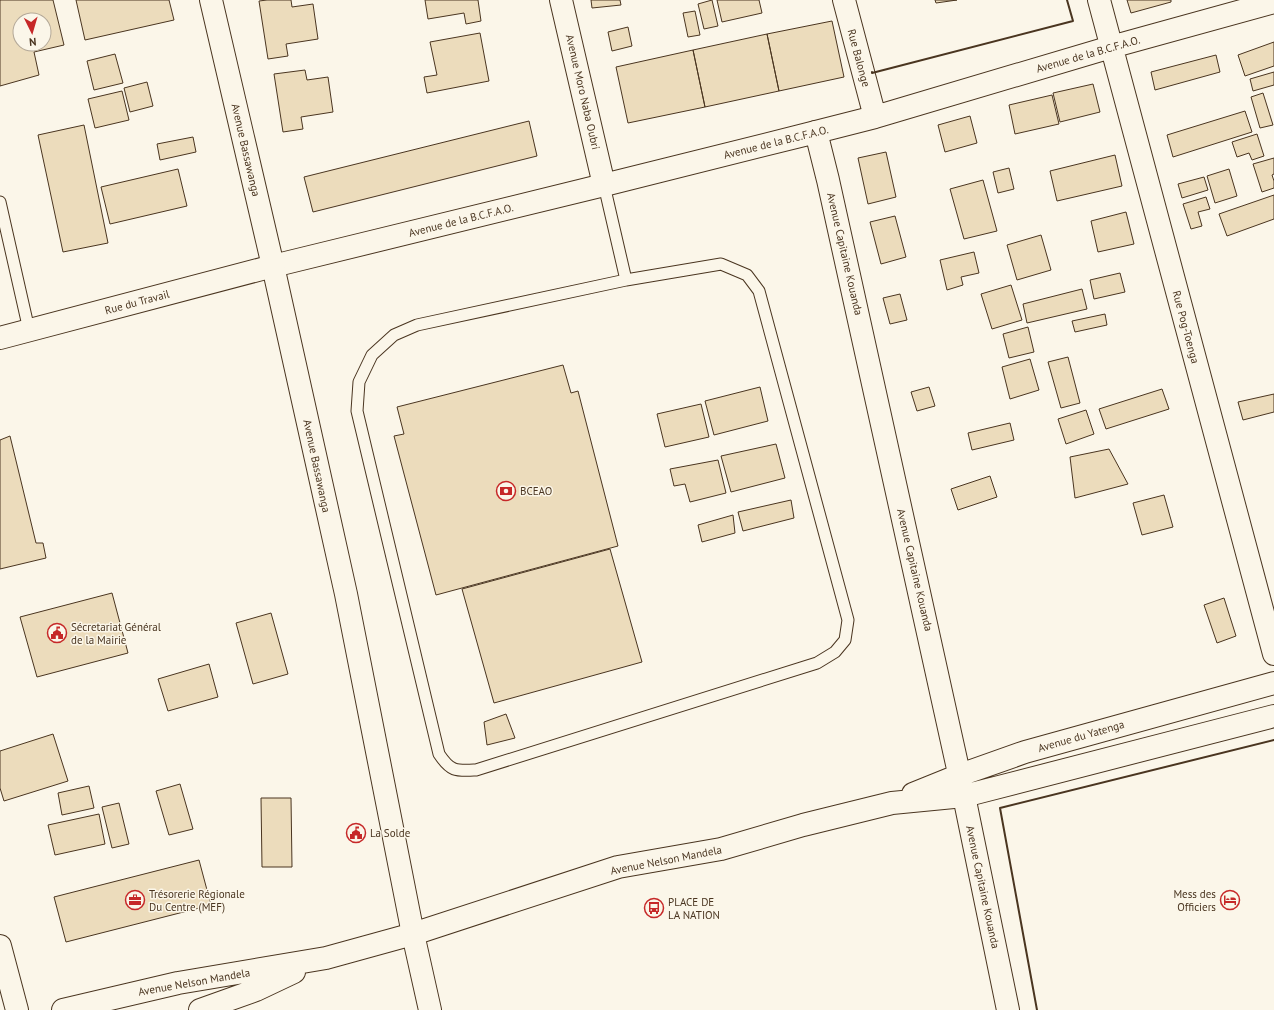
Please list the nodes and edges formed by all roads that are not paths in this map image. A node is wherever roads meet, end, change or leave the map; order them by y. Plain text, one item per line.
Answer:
1 (211, 0) edge
2 (561, 0) edge
3 (844, 0) edge
4 (1099, 0) edge
5 (1274, 2) edge
6 (1111, 47) junction
7 (875, 117) junction
8 (816, 132) junction
9 (604, 185) junction
10 (0, 202) edge
11 (273, 266) junction
12 (626, 280) junction
13 (29, 330) junction
14 (0, 338) edge
15 (1274, 654) edge
16 (1274, 682) edge
17 (1274, 716) edge
18 (960, 774) junction
19 (964, 796) junction
20 (892, 802) junction
21 (413, 934) junction
22 (0, 946) edge
23 (326, 958) junction
24 (18, 1010) edge
25 (64, 1010) edge
26 (200, 1010) edge
27 (430, 1010) edge
28 (1008, 1010) edge

1 - 11 main road, Avenue Bassawanga
2 - 9 main road, Avenue Moro Naba Oubri
3 - 7 main road, Rue Balonge
4 - 6 main road, Rue Pog-Toenga
5 - 6 main road, Avenue de la B.C.F.A.O.
6 - 7 main road, Avenue de la B.C.F.A.O.
6 - 15 main road, Rue Pog-Toenga
7 - 8 main road, Avenue de la B.C.F.A.O.
8 - 9 main road, Avenue de la B.C.F.A.O.
8 - 18 main road, Avenue Capitaine Kouanda
9 - 11 main road, Avenue de la B.C.F.A.O.
9 - 12 lane
10 - 13 lane
11 - 13 main road, Rue du Travail
11 - 21 main road, Avenue Bassawanga
12 - 12 lane
13 - 14 main road, Rue du Travail
16 - 18 main road, Avenue du Yatenga
17 - 19 main road
18 - 19 main road, Avenue Capitaine Kouanda
18 - 20 main road, Avenue du Yatenga
19 - 20 main road, Avenue Nelson Mandela
19 - 28 main road, Avenue Capitaine Kouanda
20 - 21 main road, Avenue Nelson Mandela
21 - 23 main road, Avenue Nelson Mandela
21 - 27 main road, Avenue Bassawanga
22 - 24 main road
23 - 25 main road, Avenue Nelson Mandela
23 - 26 main road, Avenue Nelson Mandela

